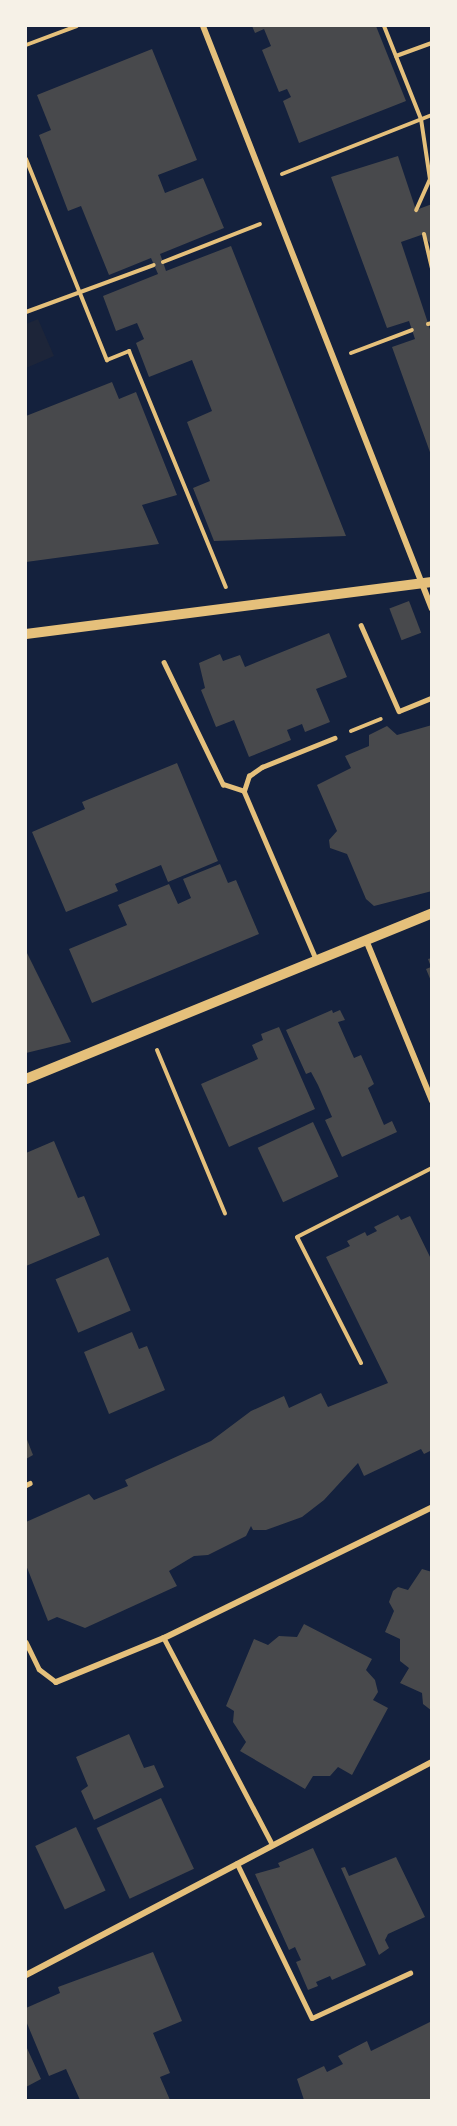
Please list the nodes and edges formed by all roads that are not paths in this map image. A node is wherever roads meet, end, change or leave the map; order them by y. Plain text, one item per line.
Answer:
1 (202, 26) edge
2 (426, 582) edge
3 (432, 609) edge
4 (361, 625) dead end
5 (26, 634) edge
6 (164, 662) dead end
7 (432, 698) edge
8 (334, 738) road end
9 (244, 791) junction
10 (432, 913) edge
11 (366, 940) junction
12 (317, 961) junction
13 (26, 1079) edge
14 (432, 1101) edge
15 (432, 1507) edge
16 (164, 1638) junction
17 (26, 1642) edge
18 (56, 1682) joint
19 (432, 1762) edge
20 (272, 1844) junction
21 (237, 1863) junction
22 (410, 1973) dead end
23 (26, 1975) edge

1 - 2 street
2 - 3 street
2 - 5 street
4 - 7 lane
6 - 9 lane
8 - 9 lane
9 - 12 lane
10 - 11 street
11 - 12 street
11 - 14 street
12 - 13 street
15 - 16 street
16 - 18 street
16 - 20 lane
17 - 18 lane
19 - 20 street
20 - 21 street
21 - 22 lane
21 - 23 street

